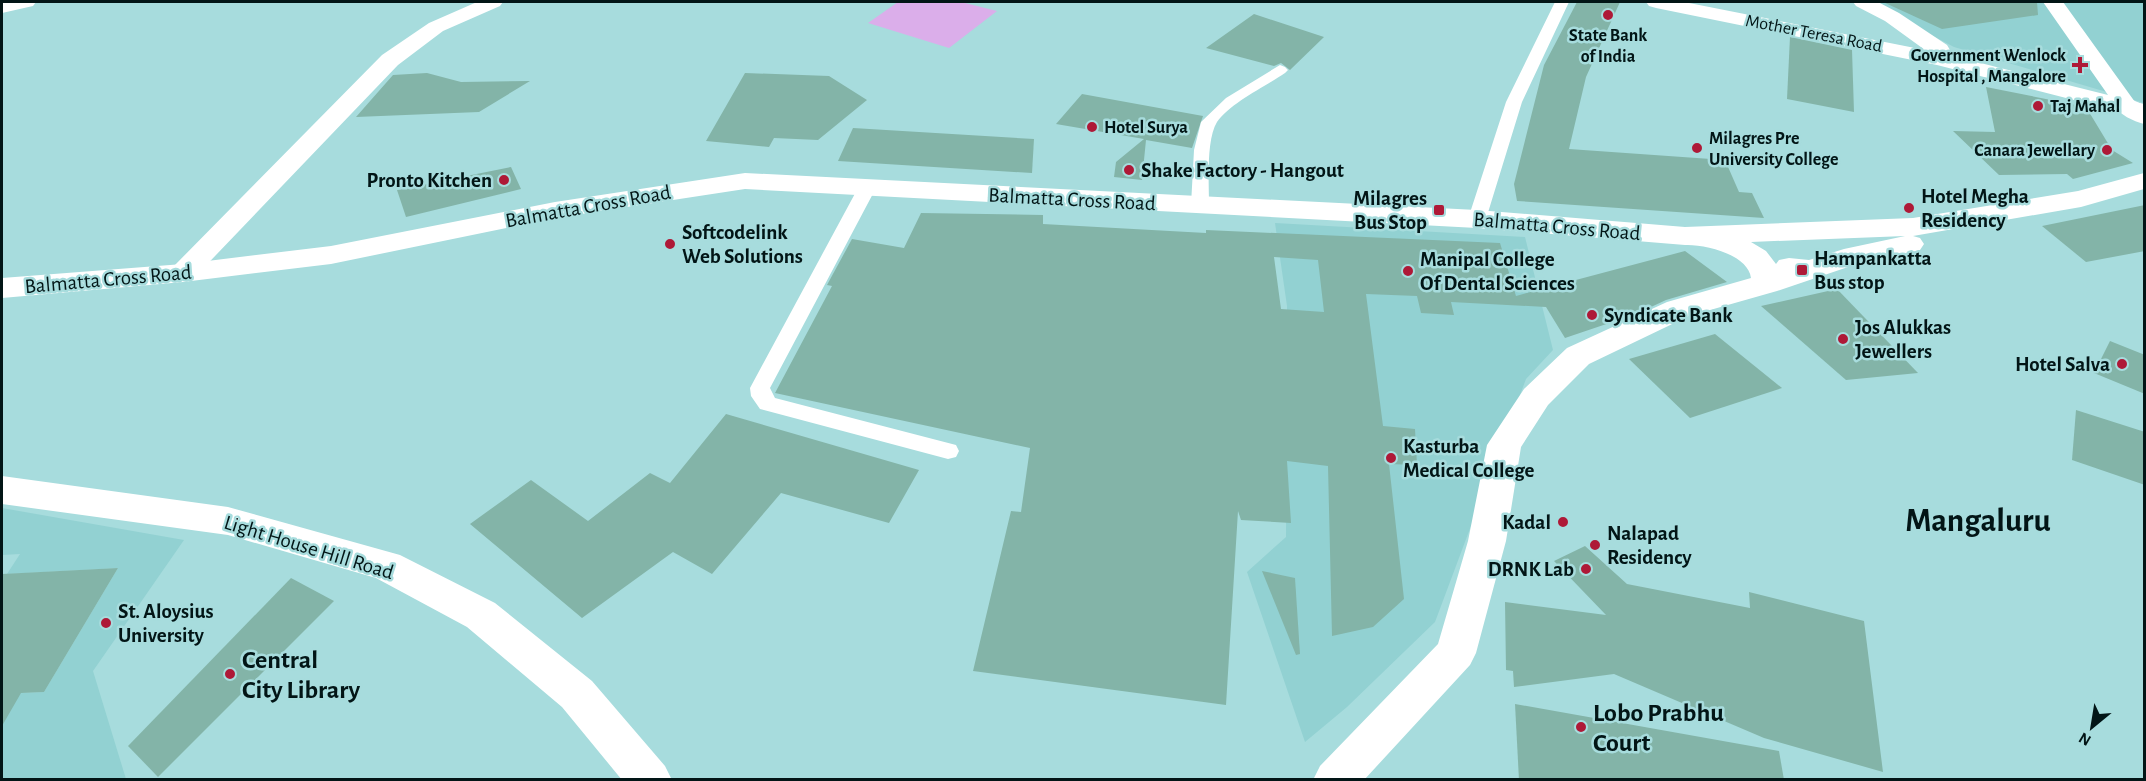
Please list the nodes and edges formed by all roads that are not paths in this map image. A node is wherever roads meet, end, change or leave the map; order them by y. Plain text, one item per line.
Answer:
1 (26, 2) edge
2 (493, 2) edge
3 (1562, 2) edge
4 (1656, 2) edge
5 (1696, 2) edge
6 (1863, 2) edge
7 (2053, 2) edge
8 (2, 7) edge
9 (1938, 54) junction
10 (1280, 70) dead end
11 (2136, 106) edge
12 (2145, 181) edge
13 (867, 188) junction
14 (2145, 198) edge
15 (1200, 205) junction
16 (1477, 219) junction
17 (1793, 232) junction
18 (1684, 237) junction
19 (1811, 270) junction
20 (183, 273) junction
21 (1766, 284) junction
22 (2, 288) edge
23 (948, 452) dead end
24 (2, 490) edge
25 (650, 780) edge
26 (1335, 780) edge

1 - 8 street
2 - 20 street
3 - 16 street
4 - 9 street, Mother Teresa Road
5 - 9 street
6 - 9 street
7 - 11 street
9 - 11 street, Mother Teresa Road
10 - 15 street
12 - 17 main road, Balmatta Cross Road
13 - 15 main road, Balmatta Cross Road
13 - 20 main road, Balmatta Cross Road
13 - 23 street
14 - 19 main road
15 - 16 main road, Balmatta Cross Road
16 - 18 main road, Balmatta Cross Road
17 - 18 main road, Balmatta Cross Road
17 - 19 main road
18 - 21 main road
19 - 21 main road
20 - 22 main road, Balmatta Cross Road
21 - 26 main road
24 - 25 main road, Light House Hill Road

